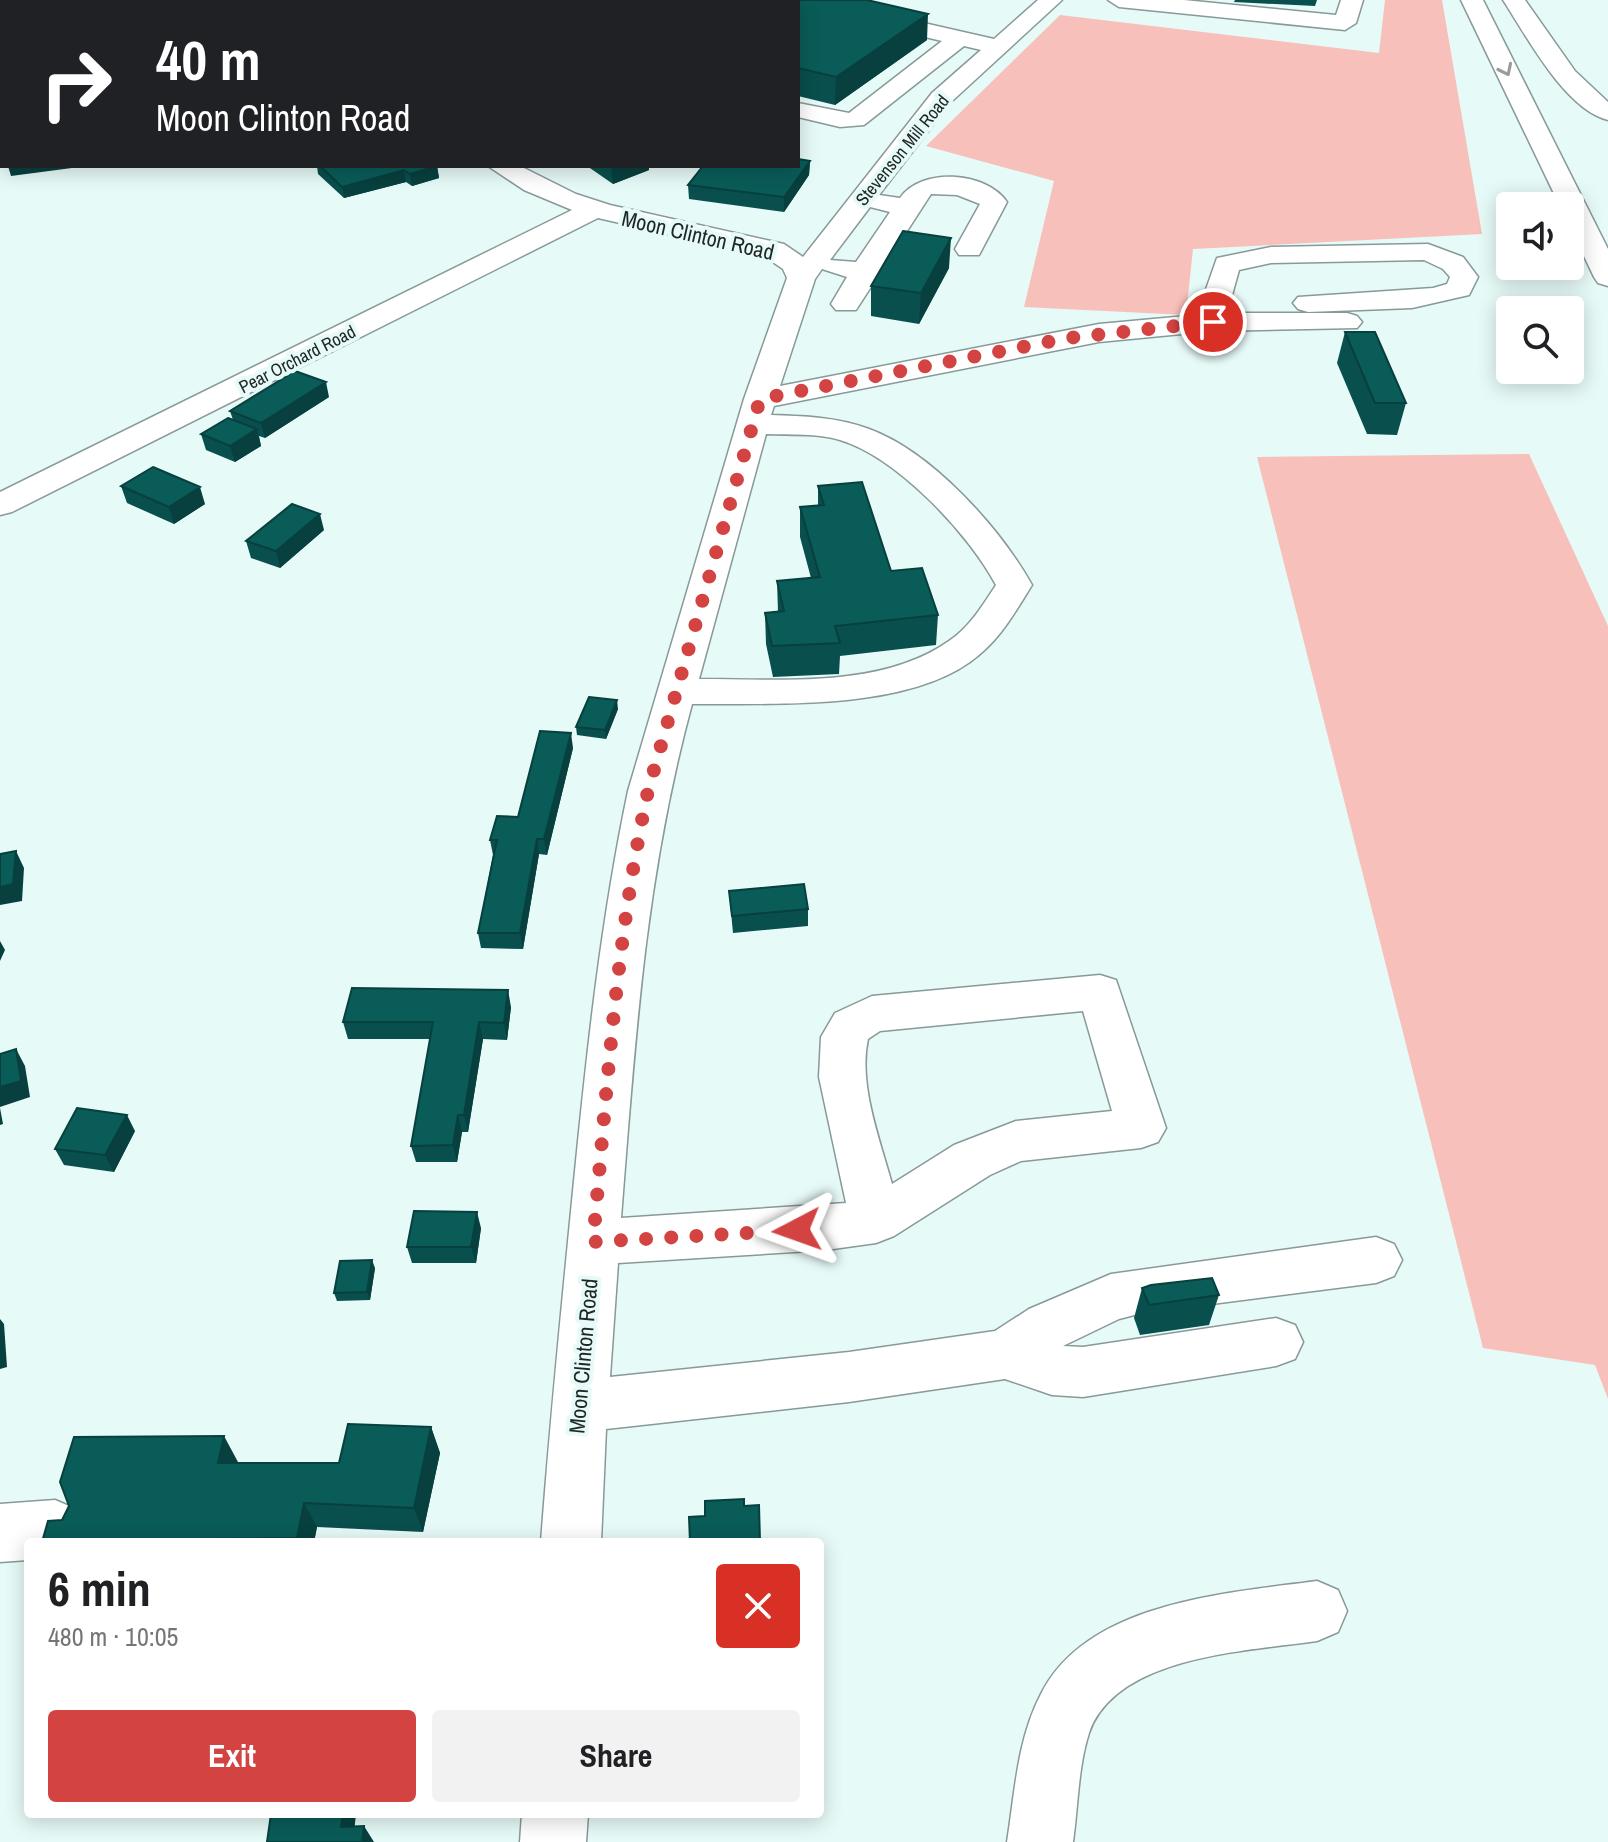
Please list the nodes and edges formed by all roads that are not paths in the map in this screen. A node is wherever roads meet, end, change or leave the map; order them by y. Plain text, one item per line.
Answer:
1 (1051, 0) edge
2 (1119, 0) edge
3 (1352, 0) edge
4 (1472, 0) edge
5 (1495, 0) edge
6 (1514, 0) edge
7 (800, 1) edge
8 (1167, 2) edge
9 (960, 38) junction
10 (998, 47) junction
11 (800, 110) edge
12 (1608, 113) edge
13 (1580, 165) dead end
14 (504, 168) edge
15 (860, 201) junction
16 (907, 207) junction
17 (593, 210) junction
18 (969, 249) dead end
19 (807, 271) junction
20 (864, 272) junction
21 (1608, 277) edge
22 (846, 304) dead end
23 (1211, 314) junction
24 (1347, 322) dead end
25 (756, 412) junction
26 (0, 505) edge
27 (676, 692) junction
28 (876, 1221) junction
29 (593, 1242) junction
30 (1376, 1260) dead end
31 (1276, 1342) dead end
32 (1005, 1354) junction
33 (578, 1406) junction
34 (571, 1538) edge
35 (1317, 1611) dead end
36 (555, 1818) edge
37 (553, 1842) edge
38 (1040, 1842) edge

1 - 10 main road, Stevenson Mill Road
2 - 8 main road
3 - 8 main road
4 -> 21 main road
5 - 13 main road
6 - 12 main road
7 - 9 main road
9 - 10 main road
9 - 11 main road
10 - 15 main road, Stevenson Mill Road
14 - 17 main road, Moon Clinton Road
15 - 16 main road
15 - 19 main road, Stevenson Mill Road
16 - 18 main road
16 - 20 main road
17 - 19 main road, Moon Clinton Road
17 - 26 main road, Pear Orchard Road
19 - 20 main road
19 - 25 main road, Moon Clinton Road
20 - 22 main road
23 - 23 main road
23 - 24 main road
23 - 25 main road
25 - 27 main road, Moon Clinton Road
25 - 27 main road
27 - 29 main road, Moon Clinton Road
28 - 28 main road
28 - 29 main road
29 - 33 main road, Moon Clinton Road
30 - 32 main road
31 - 32 main road
32 - 33 main road
33 - 34 main road, Moon Clinton Road
35 - 38 main road
36 - 37 main road

